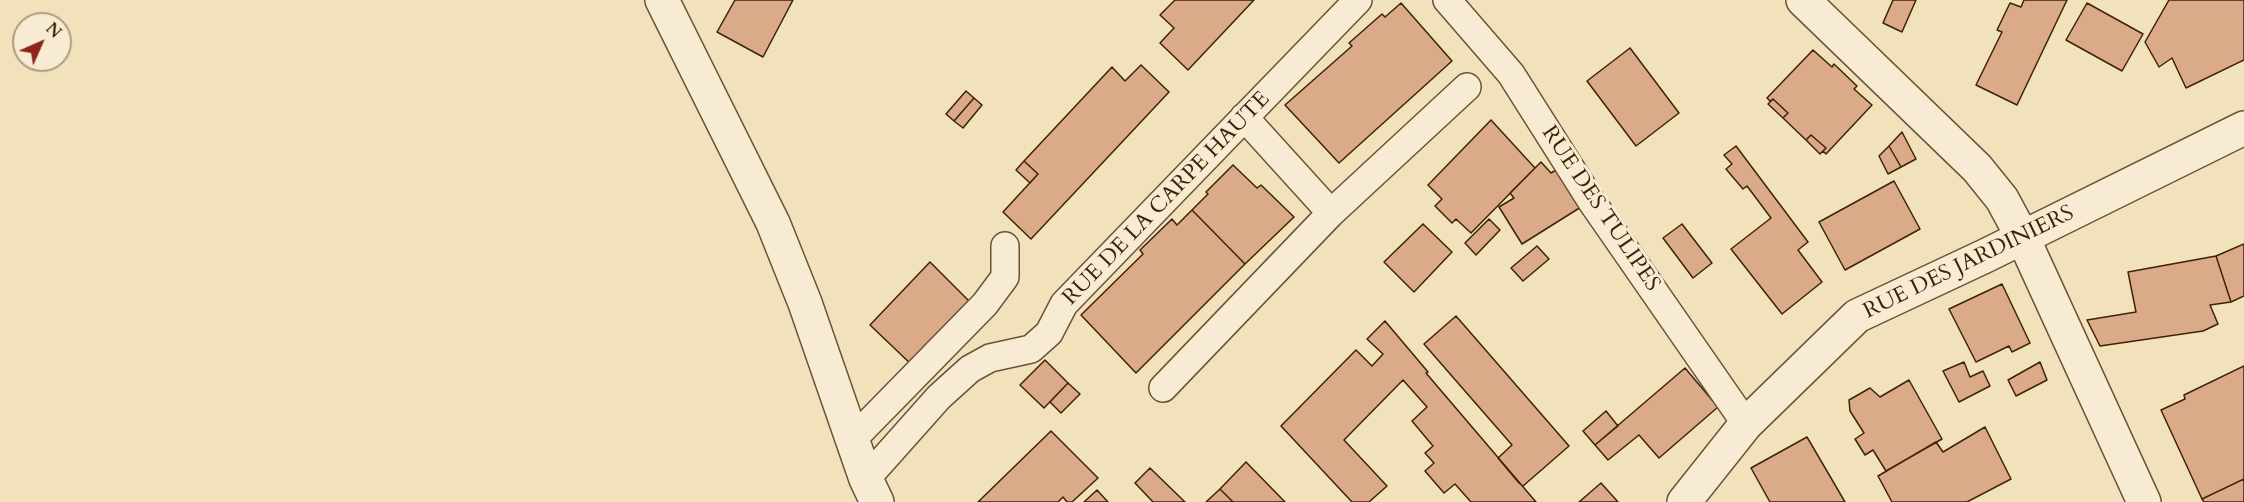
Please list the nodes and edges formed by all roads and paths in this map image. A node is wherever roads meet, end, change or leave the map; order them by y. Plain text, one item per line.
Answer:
1 (662, 0) edge
2 (1358, 0) edge
3 (1447, 0) edge
4 (1803, 0) edge
5 (1467, 87) dead end
6 (1244, 117) junction
7 (2244, 128) edge
8 (1331, 213) junction
9 (2023, 238) junction
10 (1005, 246) dead end
11 (1163, 388) dead end
12 (1746, 424) junction
13 (852, 440) junction
14 (871, 491) edge
15 (1684, 502) edge
16 (2144, 502) edge

1 - 13 street, RUE DE LA CARPE HAUTE
2 - 6 lane, RUE DE LA CARPE HAUTE
3 - 12 lane, RUE DES TULIPES
4 - 9 street
5 - 8 lane
6 - 8 lane
6 - 14 lane, RUE DE LA CARPE HAUTE
7 - 9 street, RUE DES JARDINIERS
8 - 11 lane
9 - 12 street, RUE DES JARDINIERS
9 - 16 street
10 - 13 lane
12 - 15 street, RUE DES JARDINIERS
13 - 14 street, RUE DE LA CARPE HAUTE

